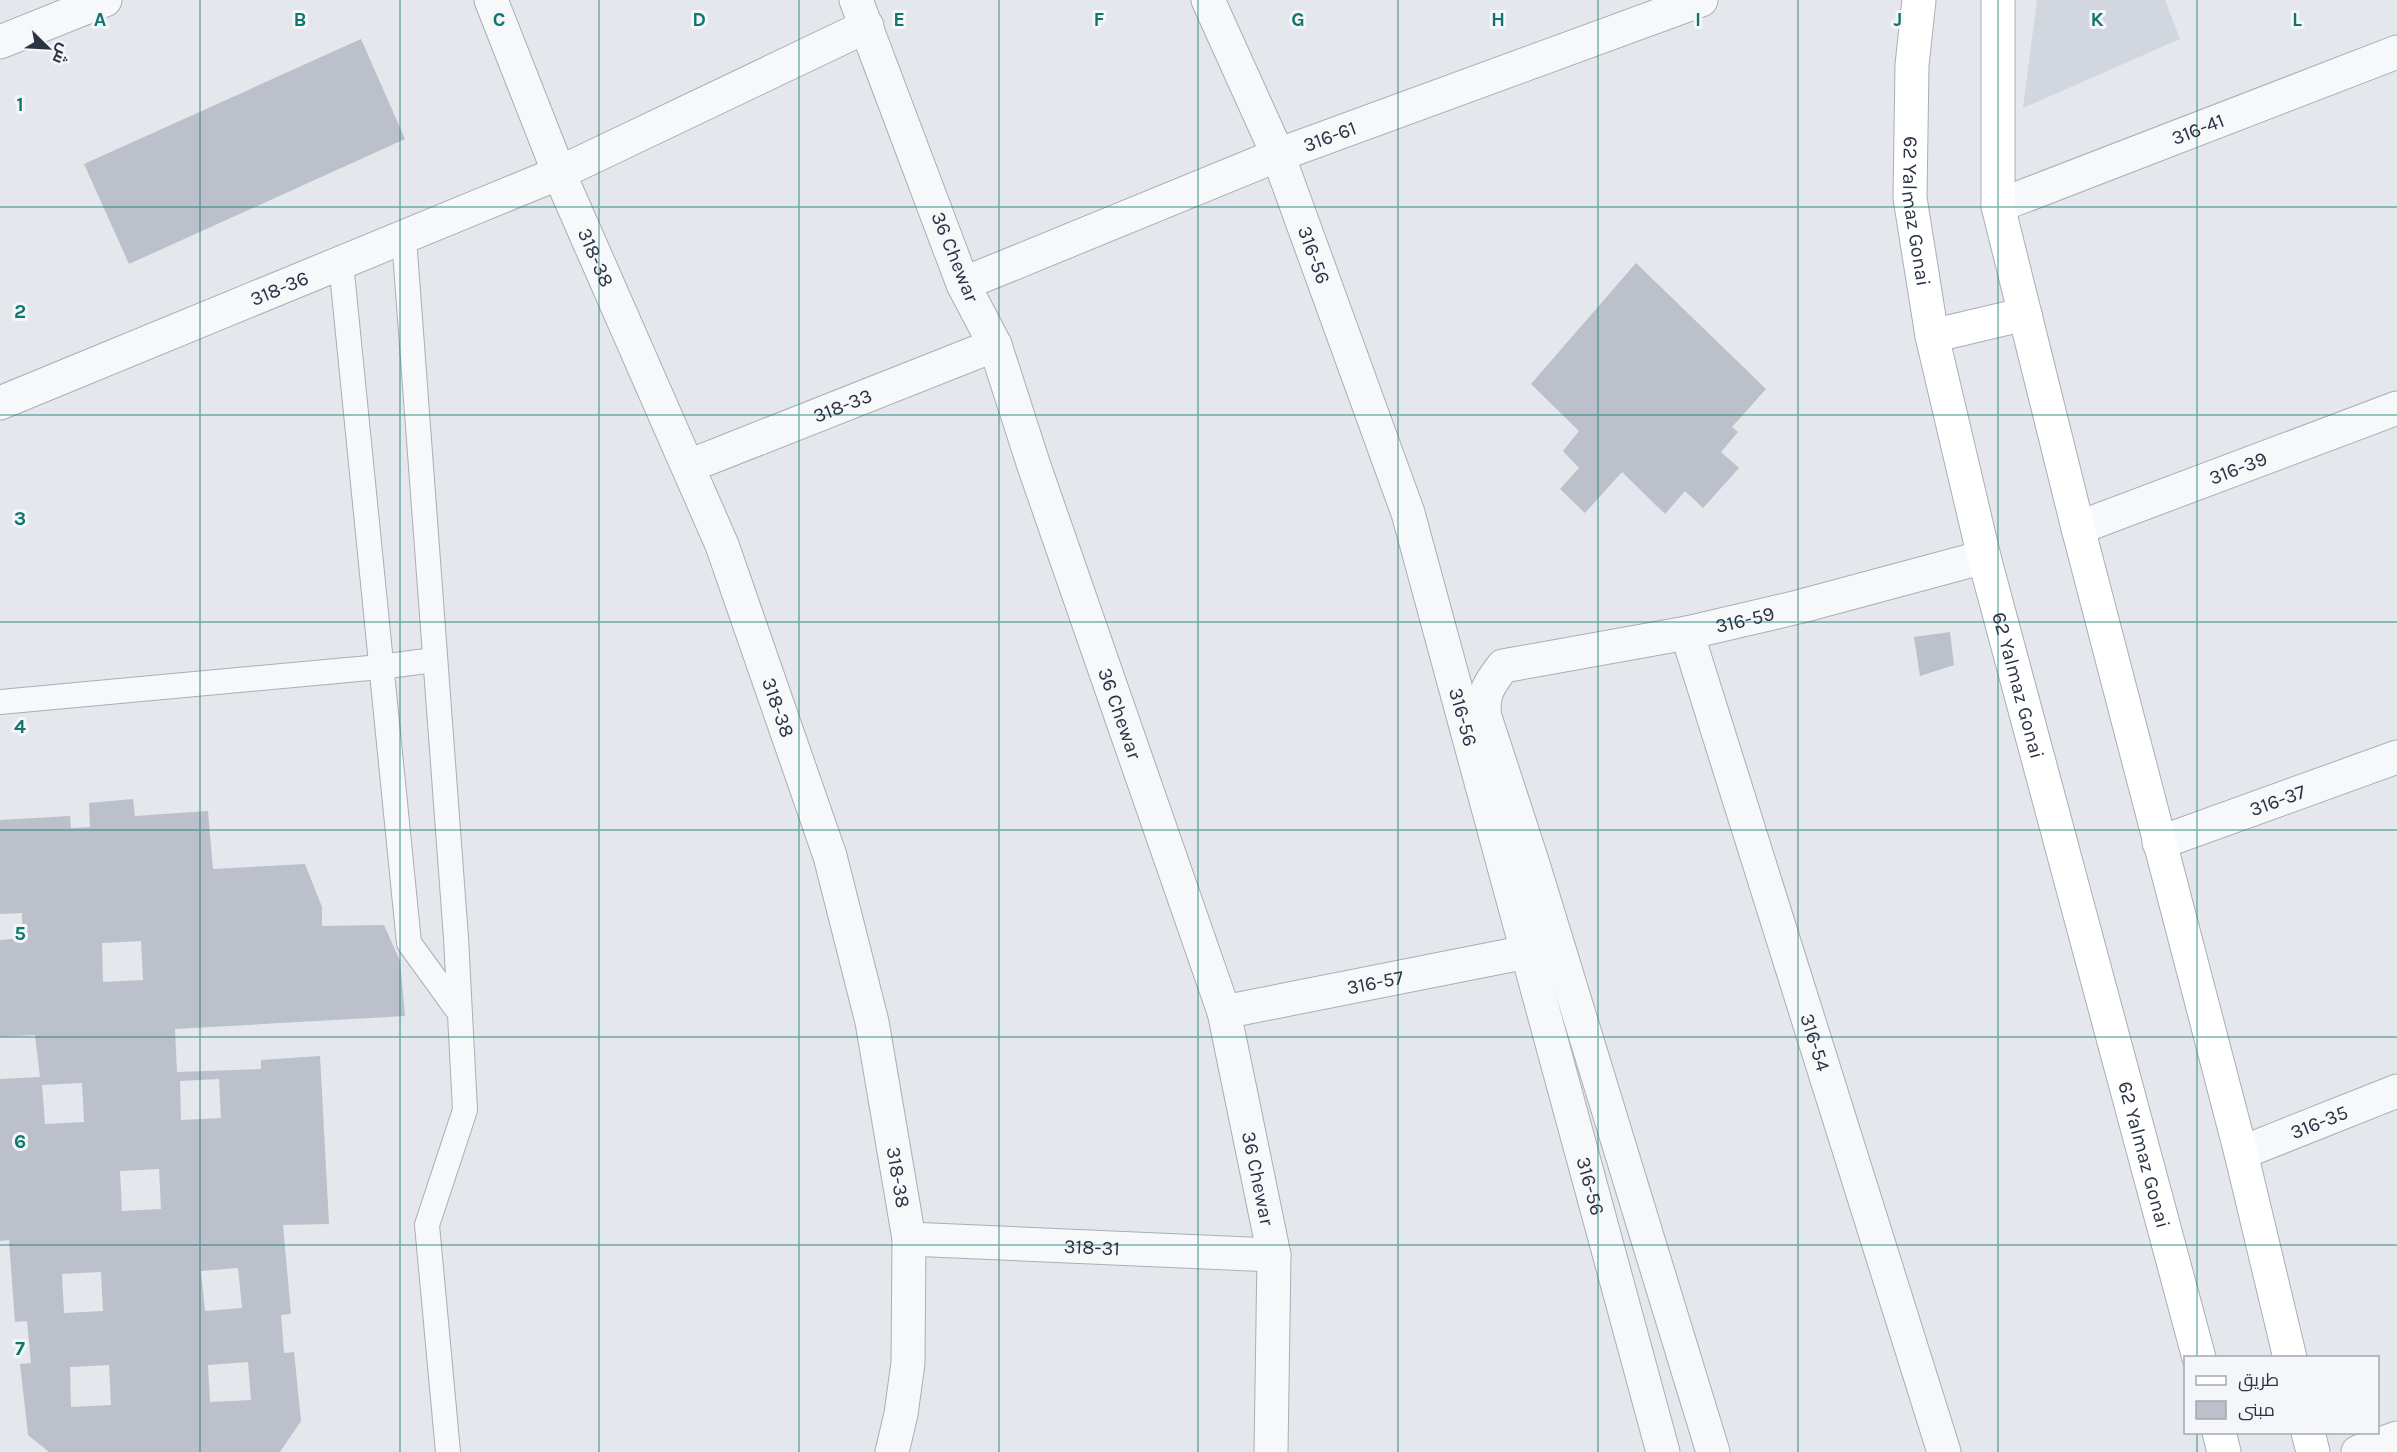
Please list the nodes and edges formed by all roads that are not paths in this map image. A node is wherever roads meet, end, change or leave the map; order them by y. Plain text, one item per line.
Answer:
1 (105, 0) edge
2 (490, 0) edge
3 (1208, 0) edge
4 (1701, 0) edge
5 (1919, 0) edge
6 (1998, 0) edge
7 (862, 13) edge
8 (0, 42) edge
9 (2397, 52) edge
10 (1278, 155) junction
11 (559, 173) junction
12 (1998, 206) junction
13 (404, 238) junction
14 (341, 263) junction
15 (963, 284) junction
16 (2025, 314) junction
17 (1932, 336) junction
18 (995, 345) junction
19 (0, 403) edge
20 (2397, 408) edge
21 (689, 466) junction
22 (2078, 528) junction
23 (1984, 557) junction
24 (1687, 633) junction
25 (434, 660) junction
26 (380, 667) junction
27 (0, 702) edge
28 (2397, 757) edge
29 (2159, 843) junction
30 (1527, 952) junction
31 (459, 1012) junction
32 (1224, 1012) junction
33 (2397, 1091) edge
34 (2241, 1153) junction
35 (909, 1239) junction
36 (1274, 1255) junction
37 (2198, 1356) edge
38 (2290, 1356) edge
39 (2220, 1434) edge
40 (2308, 1434) edge
41 (2397, 1437) edge
42 (448, 1452) edge
43 (892, 1452) edge
44 (1271, 1452) edge
45 (1663, 1452) edge
46 (1713, 1452) edge
47 (1944, 1452) edge
48 (2224, 1452) edge
49 (2313, 1452) edge
50 (2358, 1452) edge

1 - 8 street
2 - 11 street, 318-38
3 - 10 street, 316-56
4 - 10 street, 316-61
5 - 17 main road, 62 Yalmaz Gonai
6 - 12 main road
7 - 11 street, 318-36
7 - 15 street, 36 Chewar
9 - 12 street, 316-41
10 - 15 street, 316-61
10 - 30 street, 316-56
11 - 13 street, 318-36
11 - 21 street, 318-38
12 - 16 main road
13 - 14 street, 318-36
13 - 25 lane
14 - 19 street, 318-36
14 - 26 lane
15 - 18 street, 36 Chewar
16 - 17 main road
16 - 22 main road
17 - 23 main road, 62 Yalmaz Gonai
18 - 21 street, 318-33
18 - 32 street, 36 Chewar
20 - 22 street, 316-39
21 - 35 street, 318-38
22 - 29 main road
23 - 24 street, 316-59
23 - 37 main road, 62 Yalmaz Gonai
24 - 46 street, 316-59
24 - 47 street, 316-54
25 - 26 lane
25 - 31 lane
26 - 27 lane
26 - 31 lane
28 - 29 street, 316-37
29 - 34 main road
30 - 32 street, 316-57
30 - 45 street, 316-56
31 - 42 lane
32 - 36 street, 36 Chewar
33 - 34 street, 316-35
34 - 38 main road
35 - 36 street, 318-31
35 - 43 street, 318-38
36 - 44 street, 36 Chewar
39 - 48 main road
40 - 49 main road
41 - 50 street

